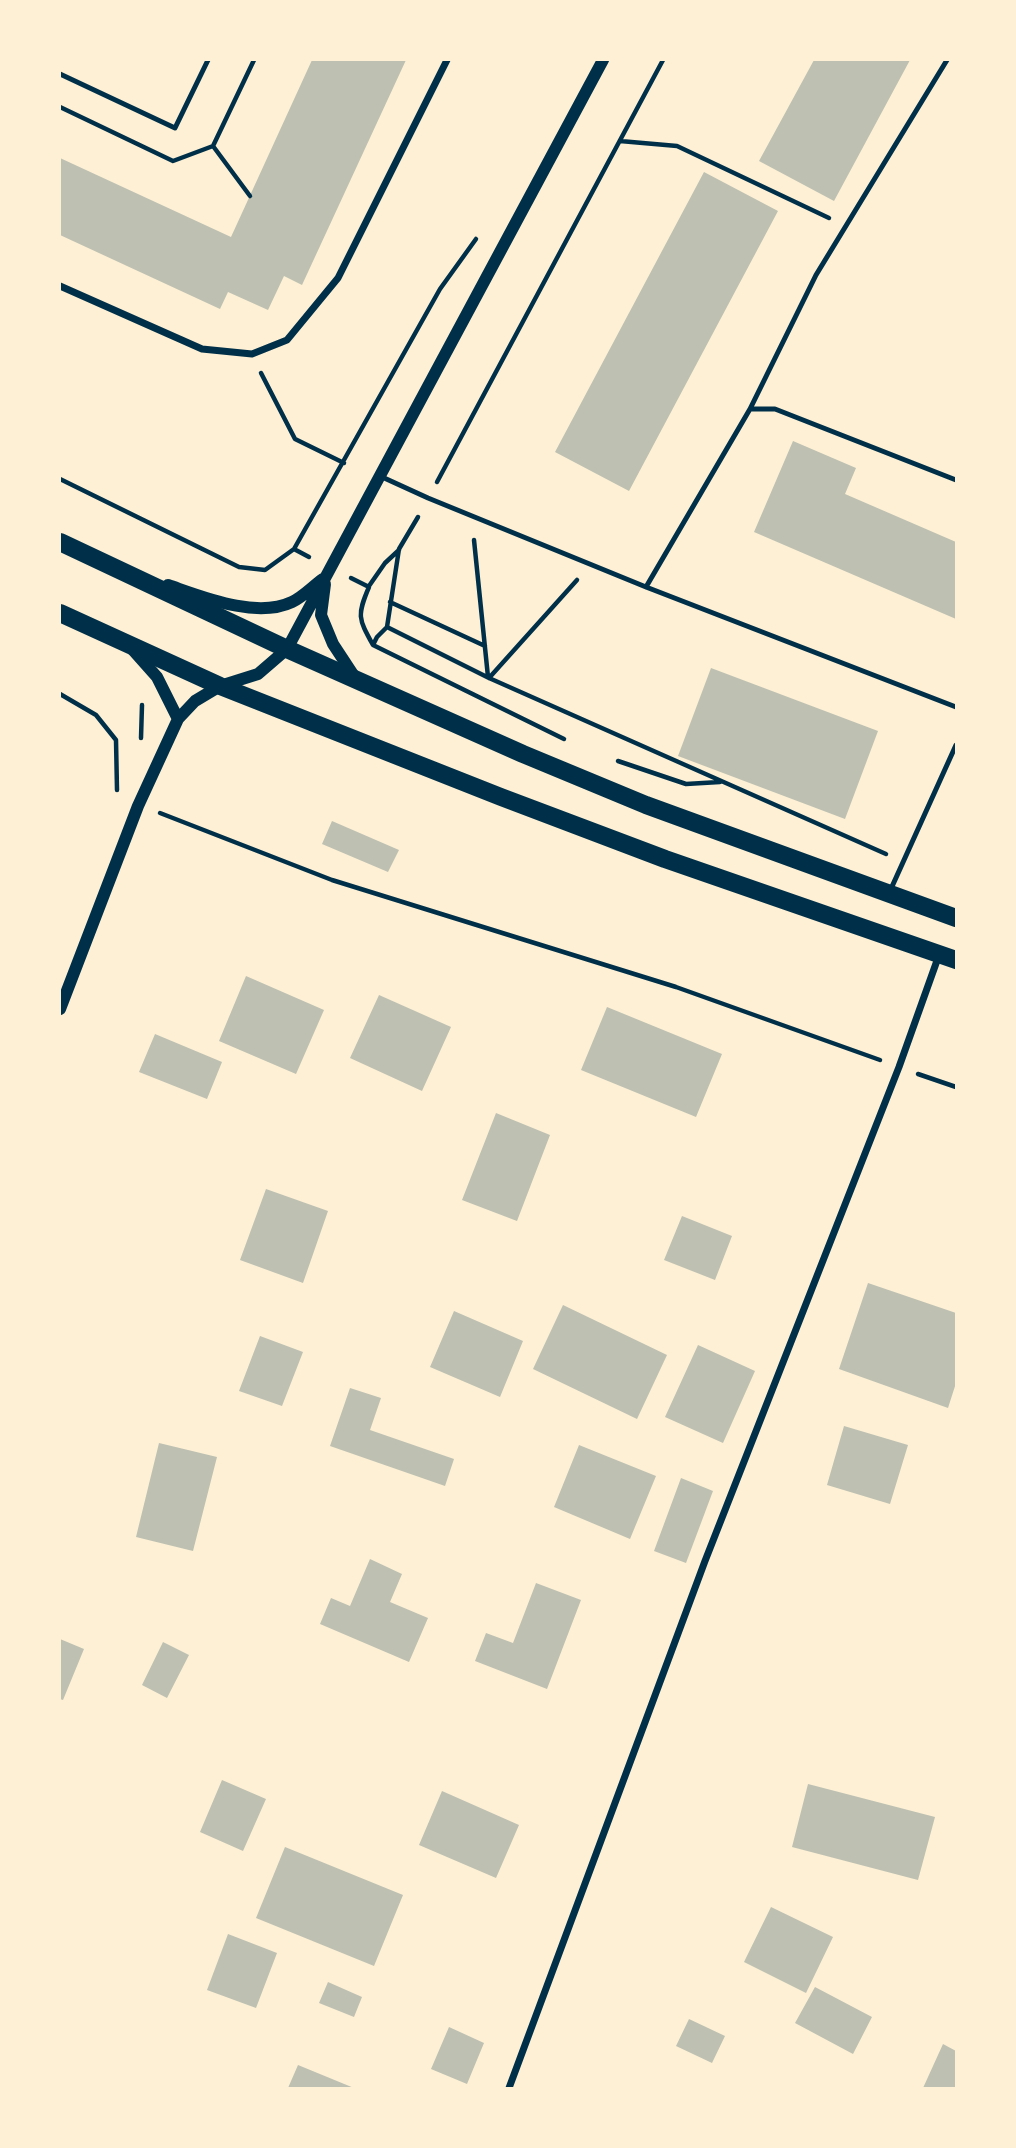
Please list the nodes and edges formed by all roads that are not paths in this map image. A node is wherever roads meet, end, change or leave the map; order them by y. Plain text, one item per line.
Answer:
1 (208, 60) edge
2 (447, 60) edge
3 (603, 60) edge
4 (947, 60) edge
5 (60, 74) edge
6 (60, 286) edge
7 (750, 409) junction
8 (379, 475) junction
9 (957, 480) edge
10 (60, 542) edge
11 (114, 568) junction
12 (326, 576) junction
13 (646, 587) junction
14 (60, 613) edge
15 (129, 645) junction
16 (287, 649) junction
17 (357, 679) junction
18 (220, 686) junction
19 (957, 707) edge
20 (178, 719) junction
21 (957, 745) edge
22 (889, 894) junction
23 (957, 918) edge
24 (948, 957) edge
25 (60, 1009) edge
26 (509, 2088) edge

1 - 5 lane
2 - 6 street
3 - 8 street
4 - 7 lane
7 - 9 lane
7 - 13 lane
8 - 12 street
8 - 13 lane
10 - 11 main road
11 - 12 street
11 - 16 main road
12 - 16 street
12 - 17 street
13 - 19 lane
14 - 15 main road
15 - 18 main road
15 - 20 street
16 - 17 main road
16 - 18 street
17 - 22 main road
18 - 20 street
18 - 24 main road
20 - 25 street
21 - 22 lane
22 - 23 main road
24 - 26 street

